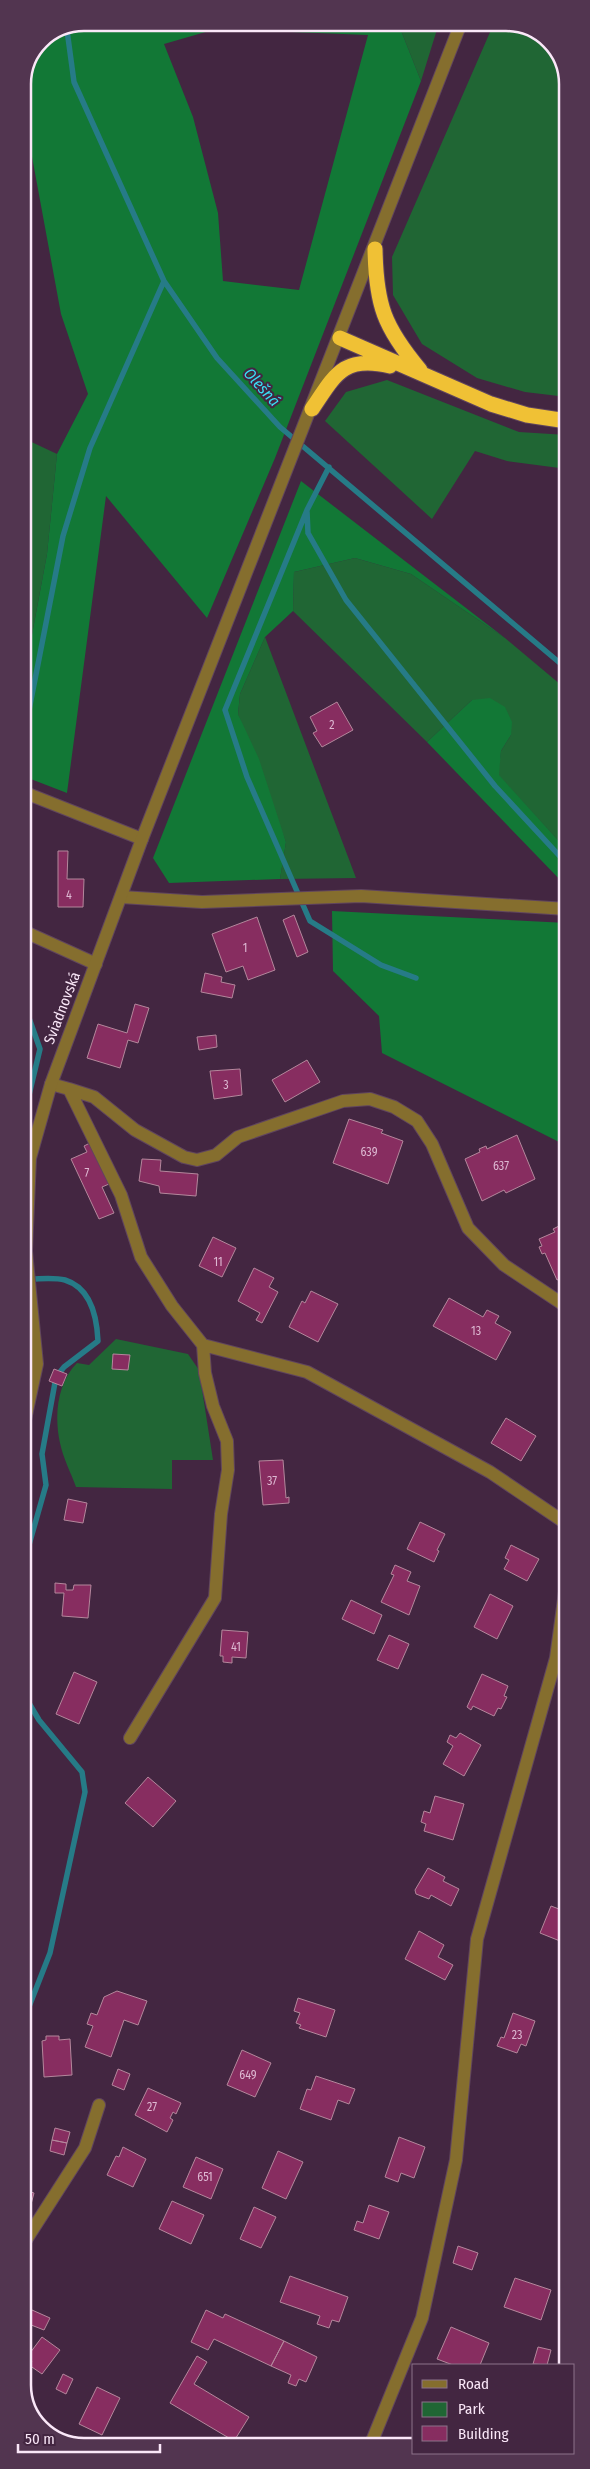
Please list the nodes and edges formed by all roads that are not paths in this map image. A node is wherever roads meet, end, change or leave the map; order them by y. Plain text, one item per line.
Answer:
1 (458, 31) edge
2 (375, 249) junction
3 (340, 338) junction
4 (423, 374) junction
5 (312, 409) junction
6 (559, 420) edge
7 (31, 795) edge
8 (142, 839) junction
9 (121, 897) junction
10 (559, 909) edge
11 (31, 935) edge
12 (96, 964) junction
13 (51, 1084) junction
14 (69, 1089) junction
15 (31, 1154) edge
16 (31, 1303) edge
17 (559, 1303) edge
18 (203, 1345) junction
19 (31, 1389) edge
20 (559, 1519) edge
21 (559, 1636) edge
22 (130, 1738) dead end
23 (99, 2105) dead end
24 (31, 2232) edge
25 (373, 2438) edge

1 - 2 street, Sviadnovská
2 - 3 street, Sviadnovská
2 - 4 highway
3 - 4 highway
3 - 5 street, Sviadnovská
4 - 5 highway
4 - 6 highway
5 - 8 street, Sviadnovská
7 - 8 street
8 - 9 street, Sviadnovská
9 - 10 street
9 - 12 street, Sviadnovská
11 - 12 street
12 - 13 street, Sviadnovská
13 - 14 street
13 - 15 street, Sviadnovská
14 - 17 street
14 - 18 street
16 - 19 street, Sviadnovská
18 - 20 street
18 - 22 street
21 - 25 street
23 - 24 street

